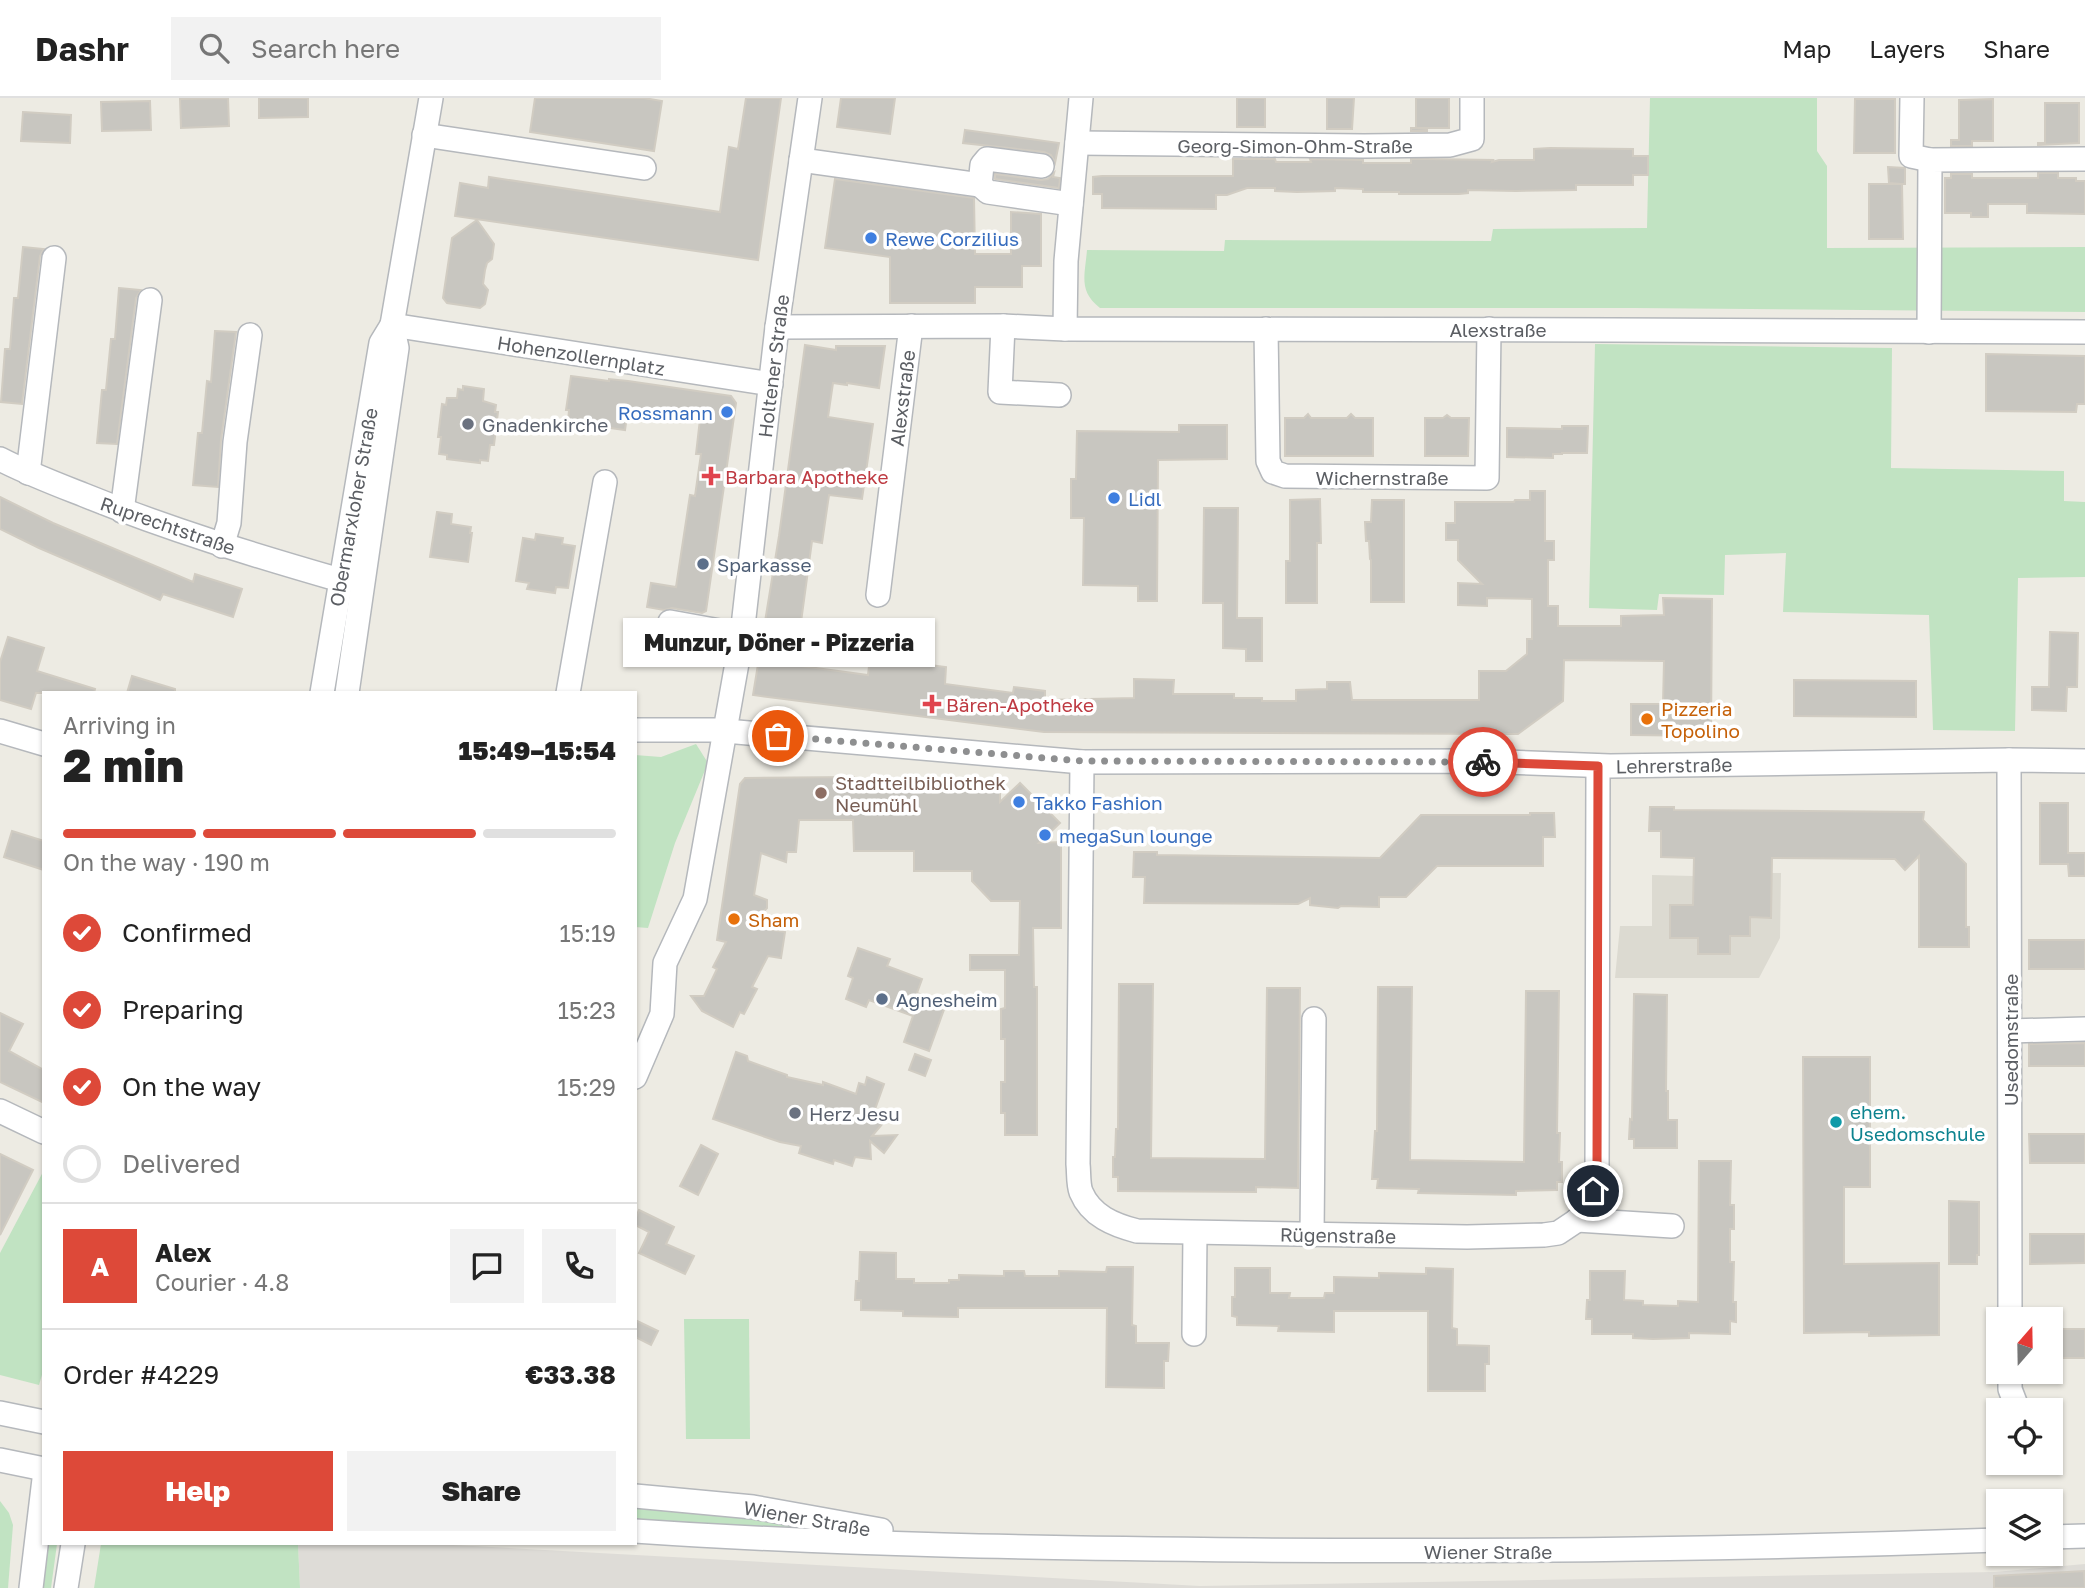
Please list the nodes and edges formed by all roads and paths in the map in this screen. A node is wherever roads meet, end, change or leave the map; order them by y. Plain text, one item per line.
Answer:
1 (431, 98) edge
2 (810, 98) edge
3 (1081, 98) edge
4 (1472, 98) edge
5 (1912, 98) edge
6 (424, 135) junction
7 (1077, 143) junction
8 (2085, 159) edge
9 (801, 160) junction
10 (1930, 160) junction
11 (1042, 166) dead end
12 (644, 168) dead end
13 (980, 185) junction
14 (1071, 204) junction
15 (54, 258) dead end
16 (150, 300) dead end
17 (392, 325) junction
18 (1003, 326) junction
19 (777, 327) junction
20 (911, 327) junction
21 (1065, 329) junction
22 (1266, 329) junction
23 (1489, 329) junction
24 (1929, 332) junction
25 (2085, 332) edge
26 (250, 335) dead end
27 (771, 384) junction
28 (1059, 395) dead end
29 (0, 458) edge
30 (28, 473) junction
31 (605, 482) dead end
32 (122, 511) junction
33 (222, 546) junction
34 (340, 580) junction
35 (878, 595) dead end
36 (670, 622) dead end
37 (742, 635) junction
38 (322, 691) edge
39 (347, 691) edge
40 (568, 691) edge
41 (637, 730) edge
42 (0, 731) edge
43 (725, 731) junction
44 (42, 743) edge
45 (2009, 760) junction
46 (1082, 761) junction
47 (2085, 761) edge
48 (1598, 766) junction
49 (1314, 1019) dead end
50 (2085, 1029) edge
51 (2010, 1031) junction
52 (637, 1072) edge
53 (0, 1111) edge
54 (42, 1131) edge
55 (1577, 1220) junction
56 (1672, 1226) dead end
57 (1195, 1233) junction
58 (1312, 1235) junction
59 (2010, 1307) edge
60 (1194, 1334) dead end
61 (0, 1413) edge
62 (42, 1422) edge
63 (0, 1460) edge
64 (42, 1469) edge
65 (42, 1496) edge
66 (637, 1496) edge
67 (637, 1531) edge
68 (2085, 1536) edge
69 (2063, 1537) edge
70 (1986, 1540) edge
71 (73, 1545) edge
72 (978, 1545) junction
73 (31, 1588) edge
74 (66, 1588) edge

1 - 6 street, Obermarxloher Straße
2 - 9 street, Holtener Straße
3 - 7 street
4 - 7 street, Georg-Simon-Ohm-Straße
5 - 10 street
6 - 12 street
6 - 17 street, Obermarxloher Straße
7 - 14 street
8 - 10 street
9 - 13 street
9 - 19 street, Holtener Straße
10 - 24 street
11 - 13 street
13 - 14 street
14 - 21 street
15 - 30 street
16 - 32 street
17 - 27 street, Hohenzollernplatz
17 - 34 street, Obermarxloher Straße
17 - 39 street, Obermarxloher Straße
18 - 20 street, Alexstraße
18 - 21 street, Alexstraße
18 - 28 street
19 - 20 street, Alexstraße
19 - 27 street, Holtener Straße
20 - 35 street, Alexstraße
21 - 22 street, Alexstraße
22 - 23 street, Alexstraße
22 - 23 street, Wichernstraße
23 - 24 street, Alexstraße
24 - 25 street, Alexstraße
26 - 33 street
27 - 37 street, Holtener Straße
29 - 30 street, Ruprechtstraße
30 - 32 street, Ruprechtstraße
31 - 40 street
32 - 33 street, Ruprechtstraße
33 - 34 street, Ruprechtstraße
34 - 38 street, Obermarxloher Straße
36 - 37 street
37 - 43 street, Holtener Straße
41 - 43 street, Lehrerstraße
42 - 44 street
43 - 46 street, Lehrerstraße
43 - 52 street, Holtener Straße
45 - 47 street, Lehrerstraße
45 - 48 street, Lehrerstraße
45 - 51 street, Usedomstraße
46 - 48 street, Lehrerstraße
46 - 57 street, Rügenstraße
48 - 55 street
49 - 58 street
50 - 51 street
51 - 59 street, Usedomstraße
53 - 54 street
55 - 56 street
55 - 58 street, Rügenstraße
57 - 58 street, Rügenstraße
57 - 60 street
61 - 62 street
63 - 64 street
65 - 73 street
66 - 72 street, Wiener Straße
67 - 72 street, Wiener Straße
68 - 69 street
70 - 72 street, Wiener Straße
71 - 74 street

